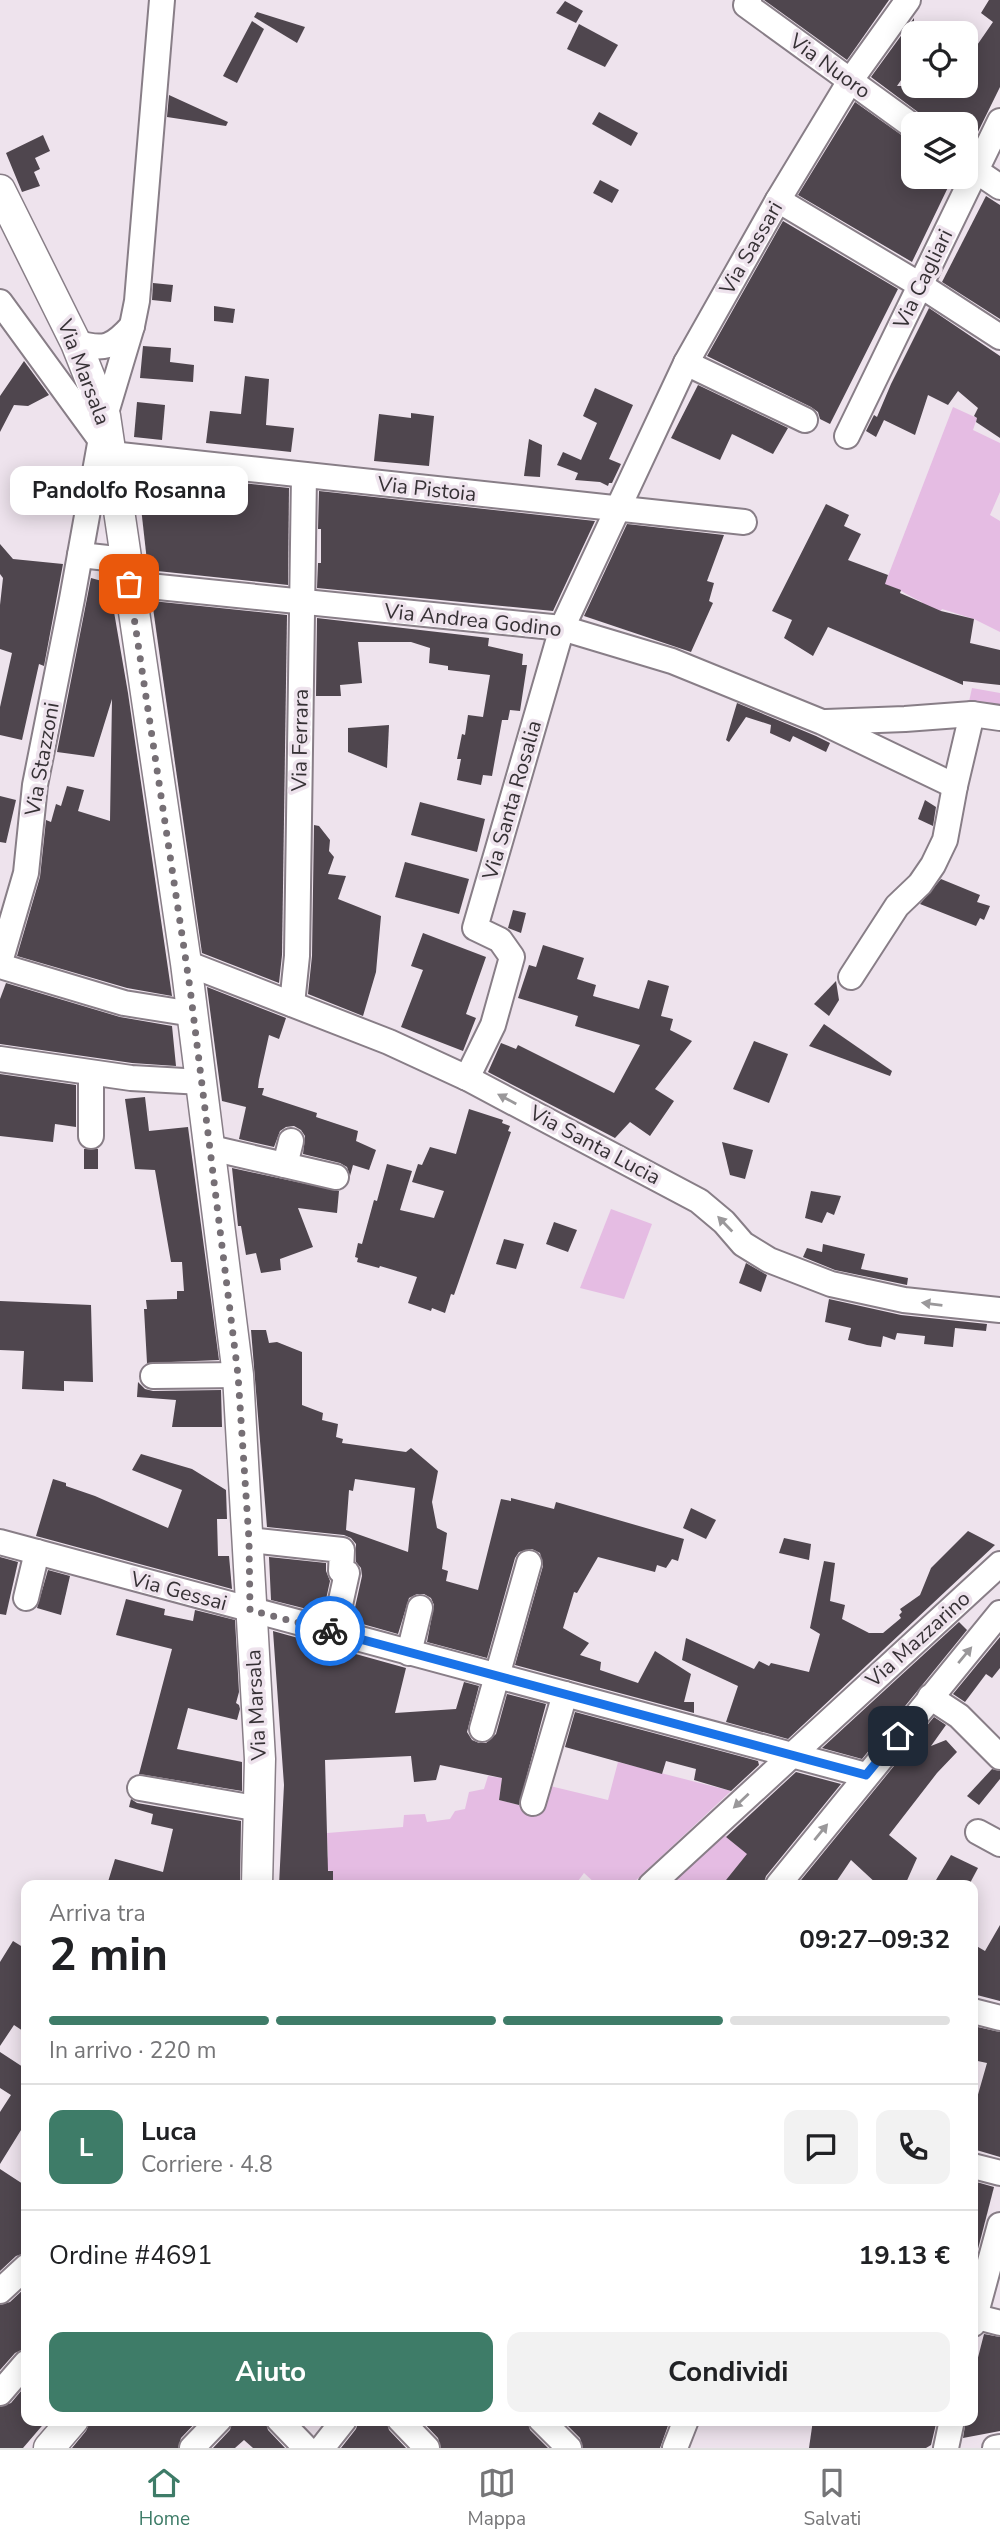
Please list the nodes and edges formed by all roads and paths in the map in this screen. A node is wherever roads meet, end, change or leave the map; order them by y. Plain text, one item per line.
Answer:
1 (162, 0) edge
2 (908, 0) edge
3 (748, 2) edge
4 (850, 81) junction
5 (901, 118) edge
6 (1000, 121) edge
7 (978, 157) edge
8 (978, 173) edge
9 (1000, 187) edge
10 (962, 189) edge
11 (0, 190) edge
12 (778, 200) junction
13 (920, 285) junction
14 (0, 302) edge
15 (132, 326) junction
16 (1000, 337) edge
17 (76, 343) junction
18 (686, 363) junction
19 (805, 420) dead end
20 (847, 436) dead end
21 (106, 441) junction
22 (304, 475) junction
23 (617, 509) junction
24 (744, 522) dead end
25 (80, 555) junction
26 (128, 572) junction
27 (302, 601) junction
28 (562, 628) junction
29 (972, 714) junction
30 (1000, 718) edge
31 (822, 722) junction
32 (955, 786) junction
33 (186, 963) junction
34 (0, 964) edge
35 (851, 978) dead end
36 (292, 1004) junction
37 (193, 1014) junction
38 (0, 1059) edge
39 (91, 1073) junction
40 (467, 1078) junction
41 (202, 1082) junction
42 (91, 1136) dead end
43 (290, 1141) dead end
44 (211, 1148) junction
45 (285, 1165) junction
46 (336, 1177) dead end
47 (1000, 1310) edge
48 (238, 1375) junction
49 (153, 1376) dead end
50 (249, 1540) junction
51 (0, 1542) edge
52 (37, 1552) junction
53 (529, 1563) dead end
54 (1000, 1564) edge
55 (26, 1598) dead end
56 (421, 1608) dead end
57 (250, 1610) junction
58 (1000, 1613) edge
59 (334, 1632) junction
60 (409, 1653) junction
61 (497, 1676) junction
62 (565, 1694) junction
63 (930, 1697) junction
64 (482, 1729) dead end
65 (791, 1755) junction
66 (1000, 1757) edge
67 (866, 1775) junction
68 (140, 1788) dead end
69 (533, 1803) dead end
70 (260, 1809) junction
71 (978, 1832) dead end
72 (1000, 1844) edge
73 (257, 1880) edge
74 (656, 1880) edge
75 (782, 1880) edge
76 (978, 2012) edge
77 (1000, 2018) edge
78 (978, 2167) edge
79 (1000, 2173) edge
80 (1000, 2225) edge
81 (21, 2272) edge
82 (0, 2291) edge
83 (978, 2305) edge
84 (978, 2320) edge
85 (1000, 2323) edge
86 (21, 2369) edge
87 (0, 2393) edge
88 (68, 2426) edge
89 (213, 2426) edge
90 (285, 2426) edge
91 (339, 2426) edge
92 (406, 2426) edge
93 (547, 2426) edge
94 (951, 2426) edge
95 (49, 2448) edge
96 (192, 2448) edge
97 (306, 2448) edge
98 (322, 2448) edge
99 (427, 2448) edge
100 (569, 2448) edge
101 (946, 2448) edge

1 - 15 street, Via Stazzoni
2 - 4 street, Via Sassari
3 - 4 street, Via Nuoro
4 - 5 street, Via Nuoro
4 - 12 street, Via Sassari
6 - 7 street, Via Cagliari
8 - 9 street
10 - 13 street, Via Cagliari
11 - 17 main road, Via Marsala
12 - 13 street
12 - 18 street, Via Sassari
13 - 16 street
13 - 20 street, Via Cagliari
14 - 21 street
15 - 17 street
15 - 21 street, Via Stazzoni
17 - 21 main road, Via Marsala
18 - 19 street
18 - 23 street, Via Sassari
21 - 22 street, Via Pistoia
21 - 25 street, Via Stazzoni
21 - 26 main road, Via Marsala
22 - 23 street, Via Pistoia
22 - 27 street, Via Ferrara
23 - 24 street, Via Pistoia
23 - 28 street, Via Santa Rosalia
25 - 26 street
25 - 34 street, Via Stazzoni
26 - 27 street, Via Andrea Godino
26 - 33 main road, Via Marsala
27 - 28 street, Via Andrea Godino
27 - 36 street, Via Ferrara
28 - 31 street, Via Andrea Godino
28 - 40 street, Via Santa Rosalia
29 - 30 street
29 - 31 street
29 - 32 street
31 - 32 street, Via Andrea Godino
32 - 35 street
33 - 36 street, Via Santa Lucia
33 - 37 main road, Via Marsala
34 - 37 street
36 - 40 street, Via Santa Lucia
37 - 41 main road, Via Marsala
38 - 39 street
39 - 41 street
39 - 42 street
47 -> 40 street, Via Santa Lucia
41 - 44 main road, Via Marsala
43 - 45 street
44 - 45 street
44 - 48 main road, Via Marsala
45 - 46 street
48 - 49 street
48 - 50 main road, Via Marsala
50 - 57 main road, Via Marsala
50 - 59 street
51 - 52 street, Via Gessai
52 - 55 street
52 - 57 street, Via Gessai
53 - 61 street
54 - 65 street, Via Mazzarino
56 - 60 street
57 - 59 street, Via Gessai
57 - 70 main road, Via Marsala
63 -> 58 street
59 - 60 street, Via Gessai
60 - 61 street, Via Gessai
61 - 62 street, Via Gessai
61 - 64 street
62 - 65 street, Via Gessai
62 - 69 street
63 - 66 street
63 - 67 street
65 - 67 street, Via Gessai
65 -> 74 street, Via Mazzarino
75 -> 67 street
68 - 70 street
70 - 73 main road, Via Marsala
71 - 72 street
76 - 77 street
78 - 79 street
80 - 83 street
81 - 82 street
84 - 85 street
86 - 87 street
88 - 95 main road
89 - 96 street
90 - 97 street
91 - 98 street
92 - 99 street
93 - 100 street
94 - 101 street

